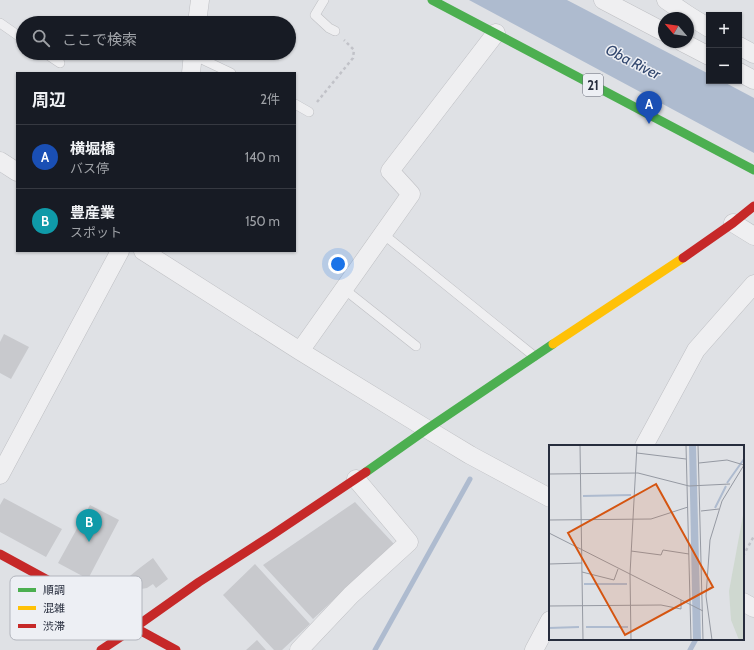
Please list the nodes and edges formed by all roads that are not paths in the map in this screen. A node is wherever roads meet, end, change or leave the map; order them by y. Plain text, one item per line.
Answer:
1 (200, 0) edge
2 (324, 0) edge
3 (432, 0) edge
4 (603, 0) edge
5 (666, 0) edge
6 (198, 16) edge
7 (0, 23) edge
8 (706, 26) edge
9 (658, 29) edge
10 (335, 31) road end
11 (496, 33) junction
12 (16, 34) edge
13 (694, 48) edge
14 (742, 48) edge
15 (706, 54) edge
16 (754, 54) edge
17 (56, 60) edge
18 (192, 60) edge
19 (205, 60) edge
20 (60, 63) dead end
21 (191, 72) edge
22 (229, 72) edge
23 (742, 74) edge
24 (754, 80) edge
25 (296, 105) edge
26 (309, 112) road end
27 (0, 161) edge
28 (754, 170) edge
29 (16, 171) edge
30 (754, 206) edge
31 (733, 223) junction
32 (383, 234) junction
33 (754, 236) edge
34 (119, 252) edge
35 (145, 252) edge
36 (754, 284) edge
37 (344, 289) junction
38 (416, 346) dead end
39 (300, 351) junction
40 (534, 356) junction
41 (427, 429) junction
42 (645, 445) edge
43 (0, 475) edge
44 (356, 479) junction
45 (549, 497) edge
46 (0, 554) edge
47 (40, 576) edge
48 (744, 603) edge
49 (754, 608) edge
50 (142, 622) edge
51 (549, 622) edge
52 (142, 632) edge
53 (116, 640) edge
54 (101, 650) edge
55 (176, 650) edge
56 (299, 650) edge
57 (534, 650) edge

1 - 6 street
2 - 10 lane
3 - 11 street, 21
4 - 9 street
5 - 8 street
7 - 12 lane
11 - 28 street, 21
11 - 32 street
13 - 15 street
14 - 16 street
17 - 20 lane
18 - 21 street
19 - 22 lane
23 - 24 street
25 - 26 lane
27 - 29 street
30 - 31 street
31 - 33 street
31 - 40 street
32 - 37 street
32 - 40 lane
34 - 43 street
35 - 39 street
36 - 42 street
37 - 38 lane
37 - 39 street
39 - 41 street
40 - 41 street
41 - 44 street
41 - 45 street
44 - 50 street
44 - 56 street
46 - 47 street
48 - 49 street
51 - 57 street
52 - 55 street
53 - 54 street

